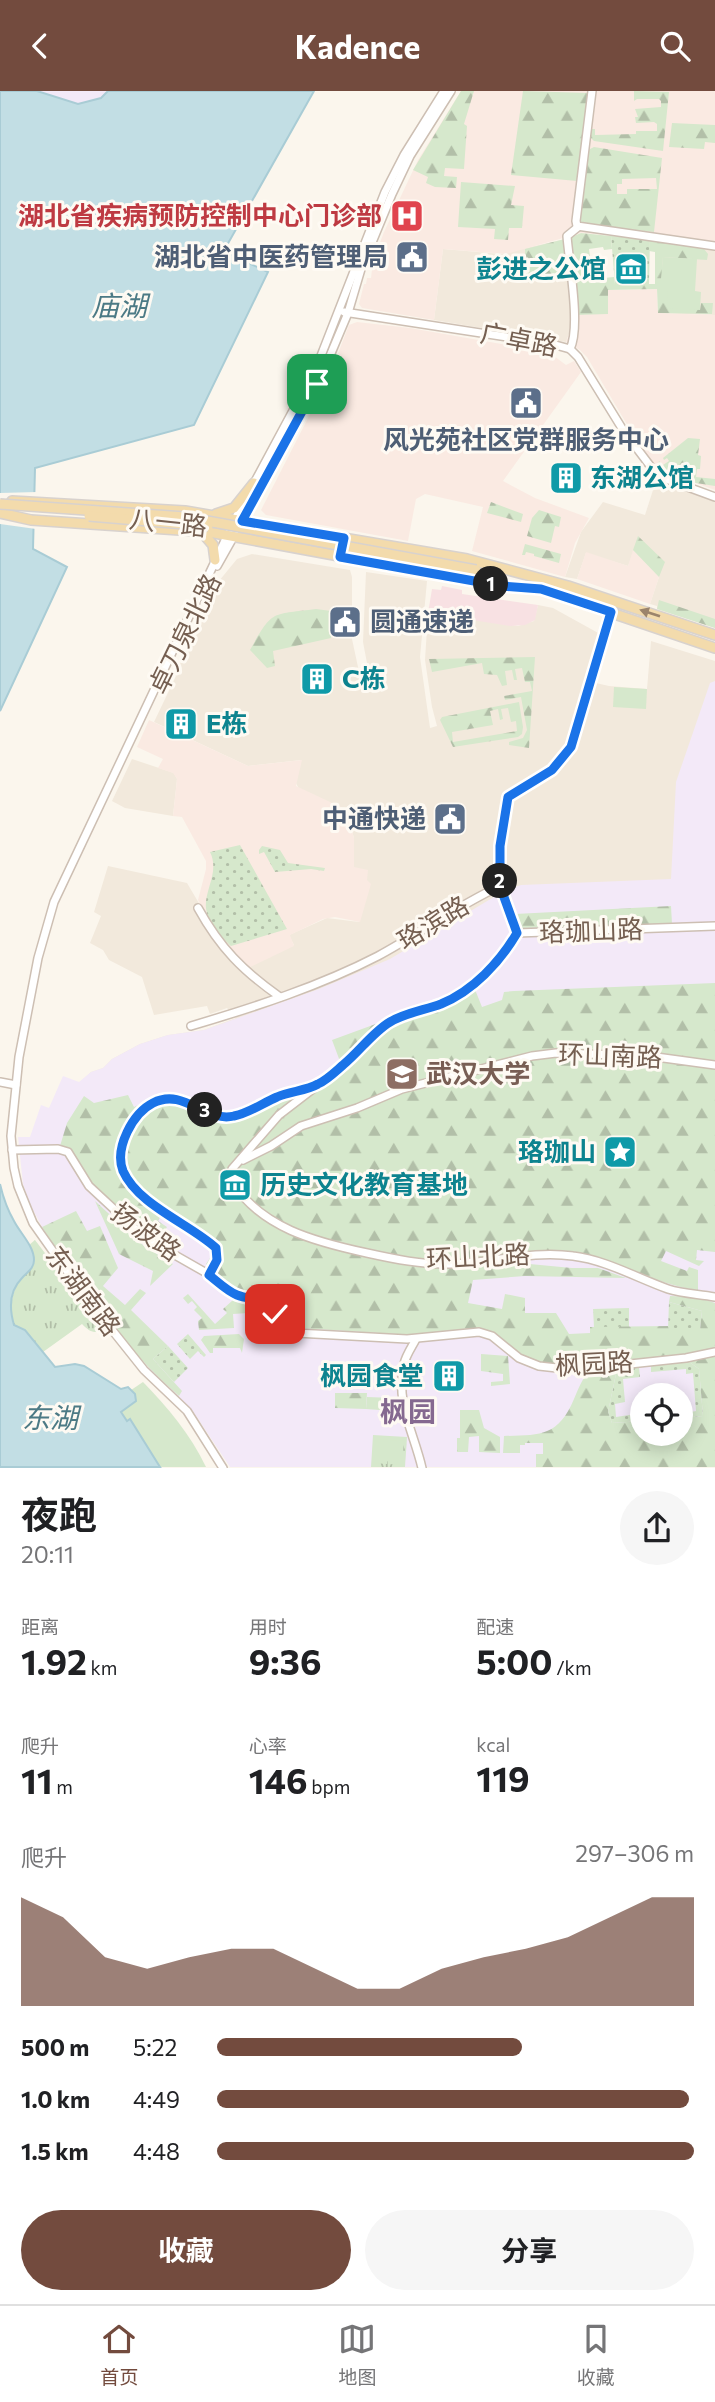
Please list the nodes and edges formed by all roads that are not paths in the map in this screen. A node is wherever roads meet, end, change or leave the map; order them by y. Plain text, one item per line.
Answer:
1 (444, 91) edge
2 (451, 91) edge
3 (592, 91) edge
4 (578, 227) junction
5 (713, 247) edge
6 (344, 312) junction
7 (570, 349) junction
8 (254, 483) junction
9 (715, 497) edge
10 (0, 503) edge
11 (0, 512) edge
12 (211, 515) junction
13 (239, 520) junction
14 (196, 530) junction
15 (231, 535) junction
16 (344, 538) junction
17 (340, 557) junction
18 (215, 560) junction
19 (476, 572) junction
20 (539, 578) junction
21 (541, 589) junction
22 (611, 612) junction
23 (715, 635) edge
24 (715, 648) edge
25 (500, 886) junction
26 (198, 908) dead end
27 (50, 917) junction
28 (715, 926) edge
29 (517, 933) junction
30 (280, 997) junction
31 (191, 1026) dead end
32 (715, 1065) edge
33 (2, 1082) edge
34 (318, 1084) junction
35 (16, 1085) junction
36 (12, 1150) junction
37 (237, 1164) junction
38 (209, 1275) junction
39 (715, 1297) edge
40 (408, 1339) junction
41 (715, 1352) edge
42 (223, 1468) edge
43 (422, 1468) edge

1 - 6 street, 卓刀泉北路
2 - 6 street, 卓刀泉北路
3 - 4 street
4 - 5 street
4 - 7 street
6 - 7 street, 广卓路
6 - 8 street, 卓刀泉北路
6 - 13 street, 卓刀泉北路
7 - 9 street, 广卓路
8 - 12 main road
8 - 13 street, 卓刀泉北路
10 - 12 main road, 八一路, bridge
10 - 19 main road, 八一路, bridge
11 - 14 main road, 八一路
11 - 19 main road, 八一路, bridge
12 - 13 main road, 八一路
13 - 15 street, 卓刀泉北路
13 - 16 main road, 八一路
14 - 15 main road, 八一路
14 - 18 main road
15 - 17 main road, 八一路
15 - 18 street, 卓刀泉北路
15 - 27 street, 卓刀泉北路
16 - 17 main road
16 - 20 main road, 八一路
17 - 21 main road, 八一路
18 - 27 street, 卓刀泉北路
19 - 20 main road, 八一路
19 - 21 main road, 八一路
23 -> 20 main road, 八一路
21 - 22 main road, 八一路
22 - 24 main road, 八一路
22 - 25 street, 珞滨路
25 - 29 street, 珞珈山路
25 - 30 street, 珞滨路
26 - 30 street
27 - 35 street, 卓刀泉北路
28 - 29 street, 珞珈山路
29 - 34 street
30 - 31 street, 珞滨路
32 - 37 street, 环山南路
33 - 35 street
34 - 37 street
34 - 38 street
35 - 36 street, 东湖南路
36 - 38 street, 扬波路
36 - 42 street, 东湖南路
37 - 39 street, 环山北路
38 - 40 street, 扬波路
40 - 41 street, 枫园路
40 - 43 street

